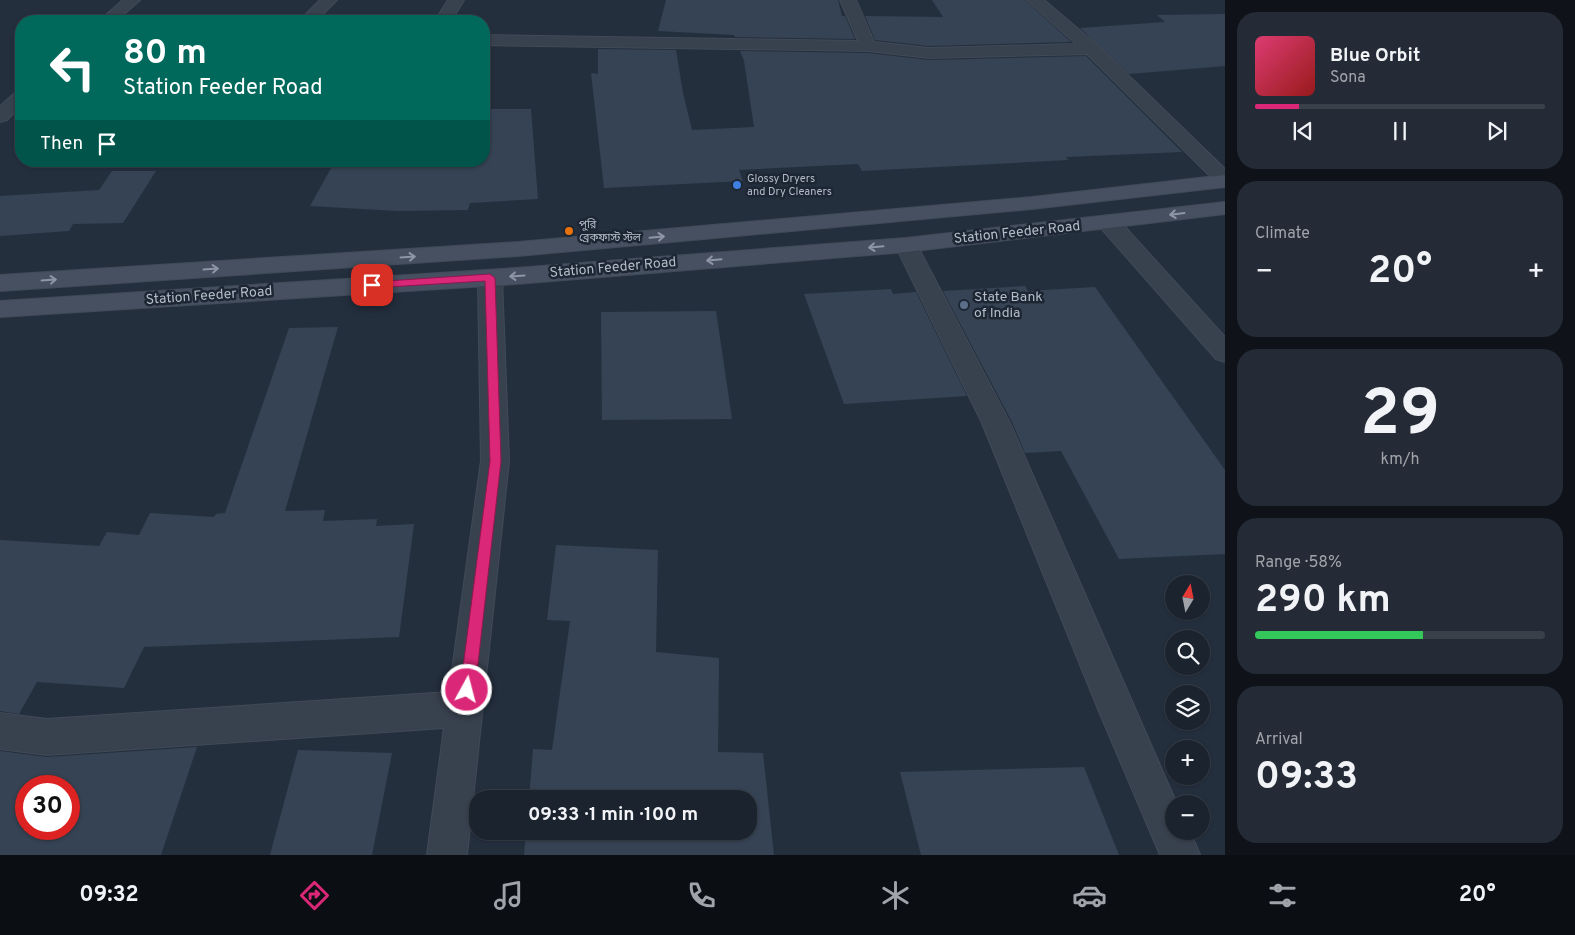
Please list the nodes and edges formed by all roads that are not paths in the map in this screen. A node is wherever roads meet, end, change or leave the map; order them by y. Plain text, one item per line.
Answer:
1 (132, 0) edge
2 (329, 0) edge
3 (456, 0) edge
4 (848, 0) edge
5 (1036, 0) edge
6 (114, 15) edge
7 (313, 15) edge
8 (447, 15) edge
9 (490, 40) edge
10 (868, 46) junction
11 (1090, 49) junction
12 (15, 102) edge
13 (0, 116) edge
14 (1225, 180) edge
15 (1225, 208) edge
16 (1108, 222) junction
17 (906, 245) junction
18 (490, 278) junction
19 (0, 283) edge
20 (0, 309) edge
21 (1225, 353) edge
22 (465, 709) junction
23 (0, 731) edge
24 (447, 855) edge
25 (1180, 855) edge

1 - 6 street
2 - 7 street
3 - 8 street
4 - 10 street
5 - 11 street
9 - 10 street
10 - 11 street
11 - 14 street
12 - 13 street
19 -> 14 street, Station Feeder Road
15 -> 16 street, Station Feeder Road
16 - 17 street, Station Feeder Road
16 - 21 street
17 -> 18 street, Station Feeder Road
17 - 25 street
18 - 20 street, Station Feeder Road
18 - 22 street
22 - 23 street
22 - 24 street

